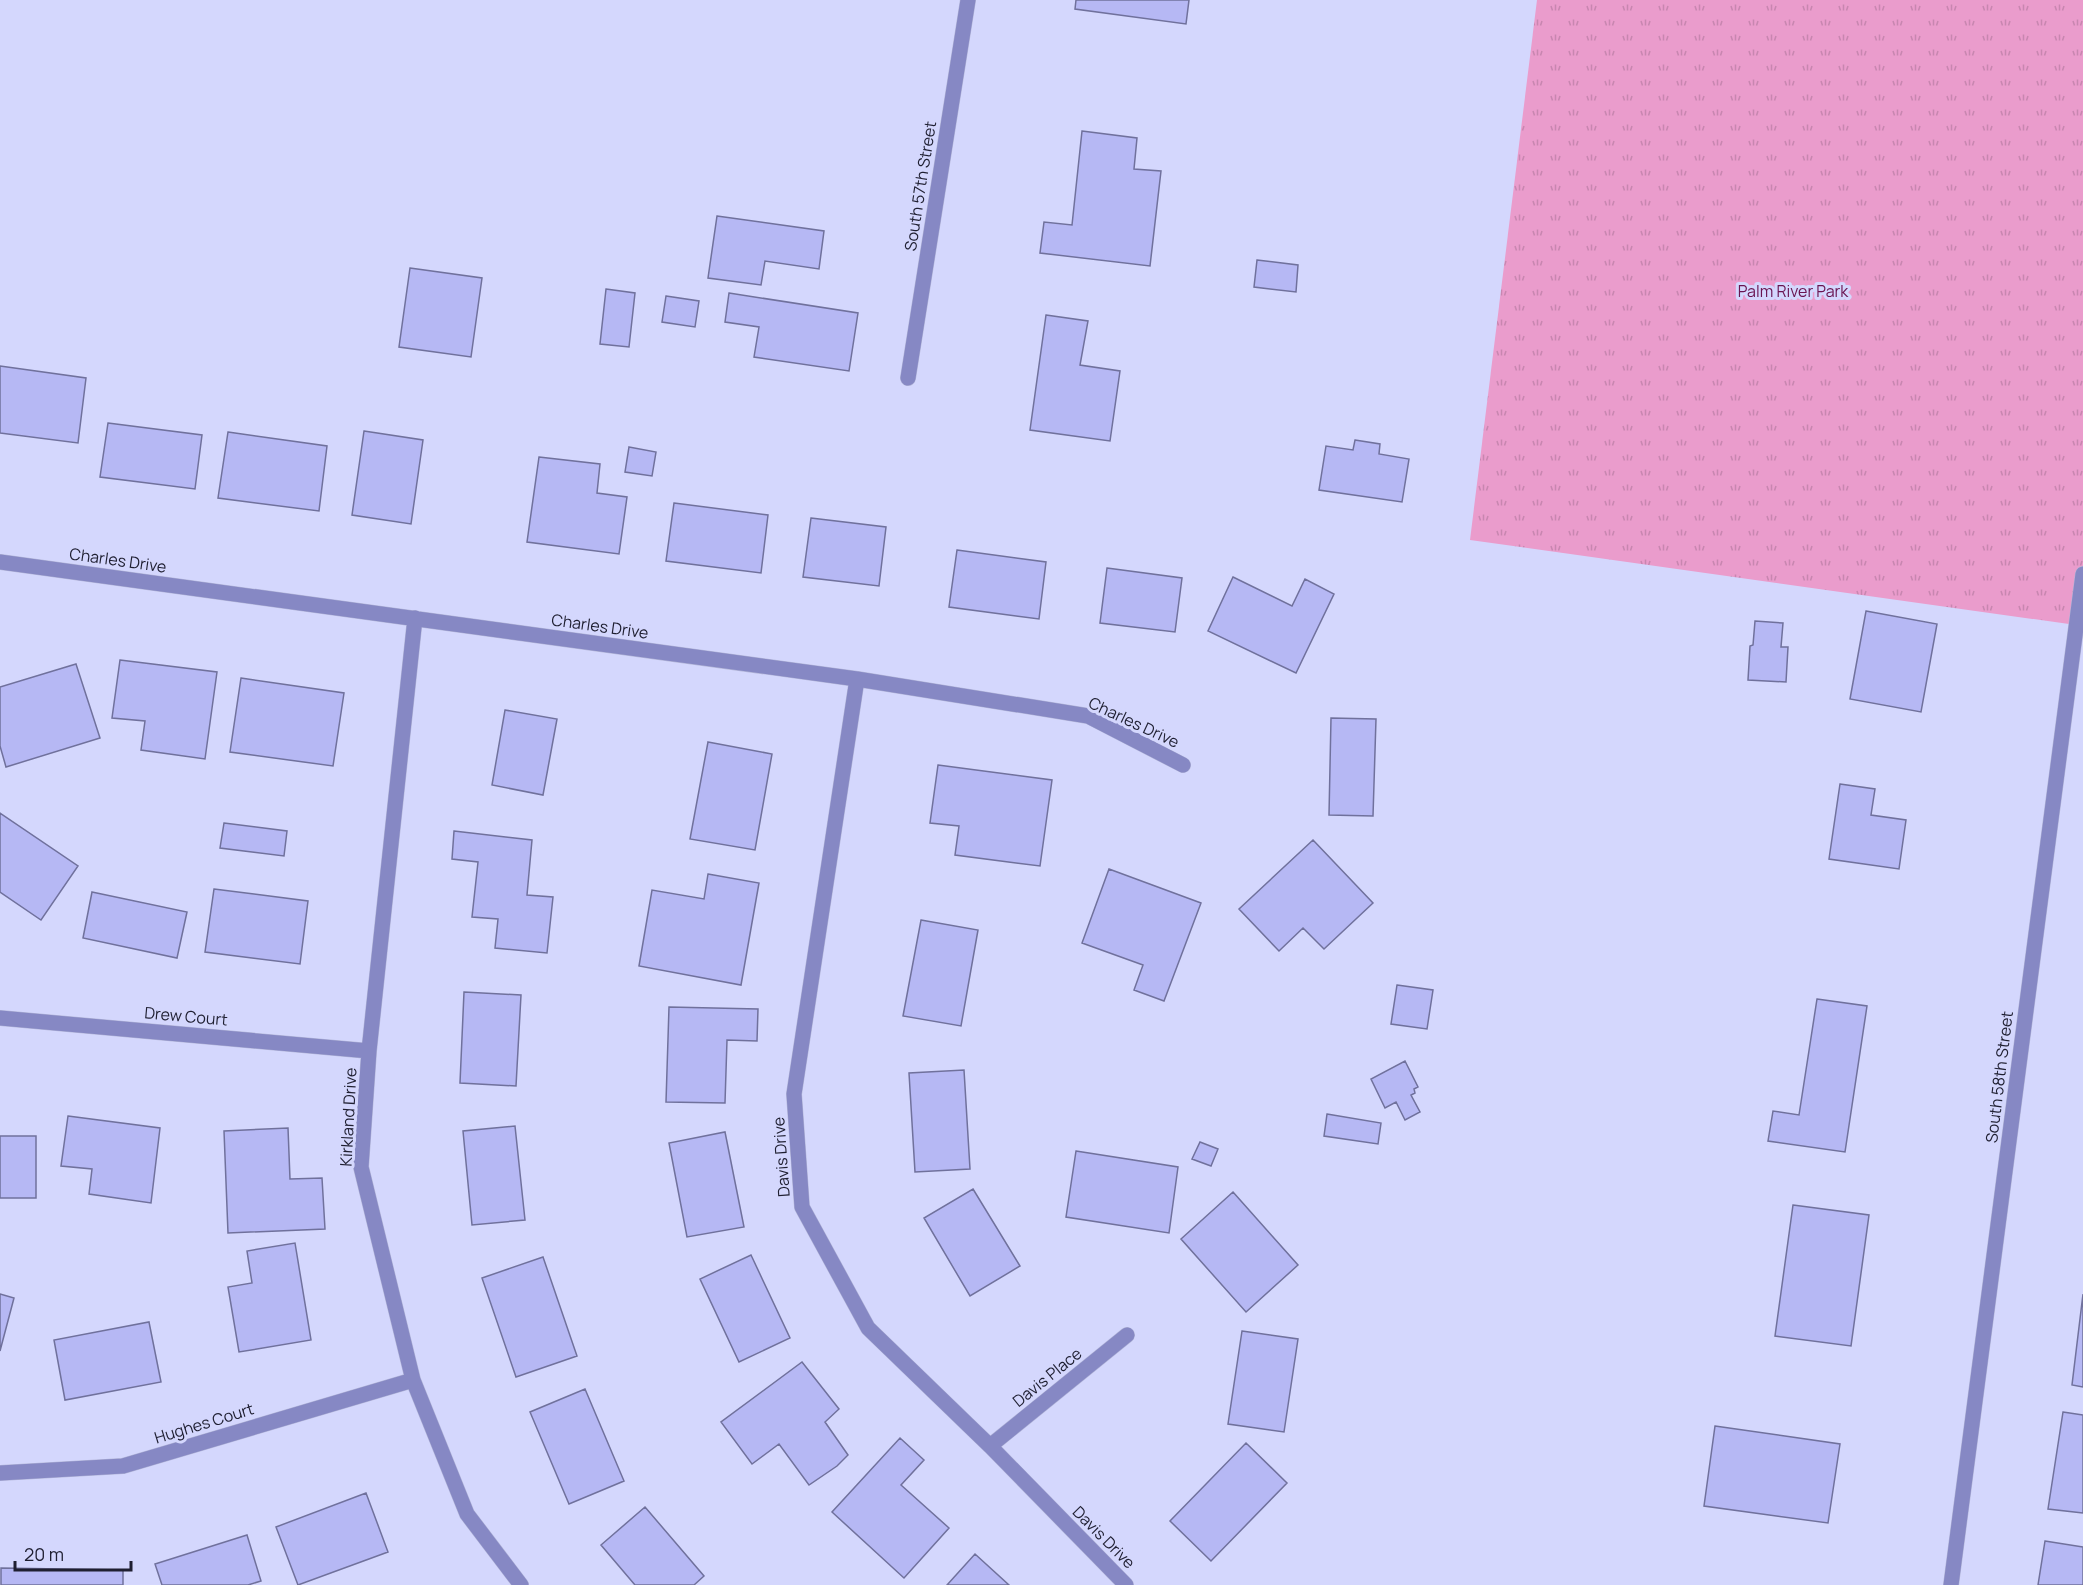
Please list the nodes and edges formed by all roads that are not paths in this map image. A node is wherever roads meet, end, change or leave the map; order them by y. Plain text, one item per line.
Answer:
1 (968, 0) edge
2 (908, 378) dead end
3 (0, 562) edge
4 (2083, 574) edge
5 (415, 618) junction
6 (857, 679) junction
7 (1183, 765) dead end
8 (0, 1018) edge
9 (369, 1051) junction
10 (1127, 1335) dead end
11 (413, 1380) junction
12 (990, 1446) junction
13 (0, 1473) edge
14 (520, 1585) edge
15 (1126, 1585) edge
16 (1951, 1585) edge

1 - 2 street, South 57th Street
3 - 5 street, Charles Drive
4 - 16 street, South 58th Street
5 - 6 street, Charles Drive
5 - 9 street, Kirkland Drive
6 - 7 street, Charles Drive
6 - 12 street, Davis Drive
8 - 9 street, Drew Court
9 - 11 street, Kirkland Drive
10 - 12 street, Davis Place
11 - 13 street, Hughes Court
11 - 14 street, Kirkland Drive
12 - 15 street, Davis Drive

